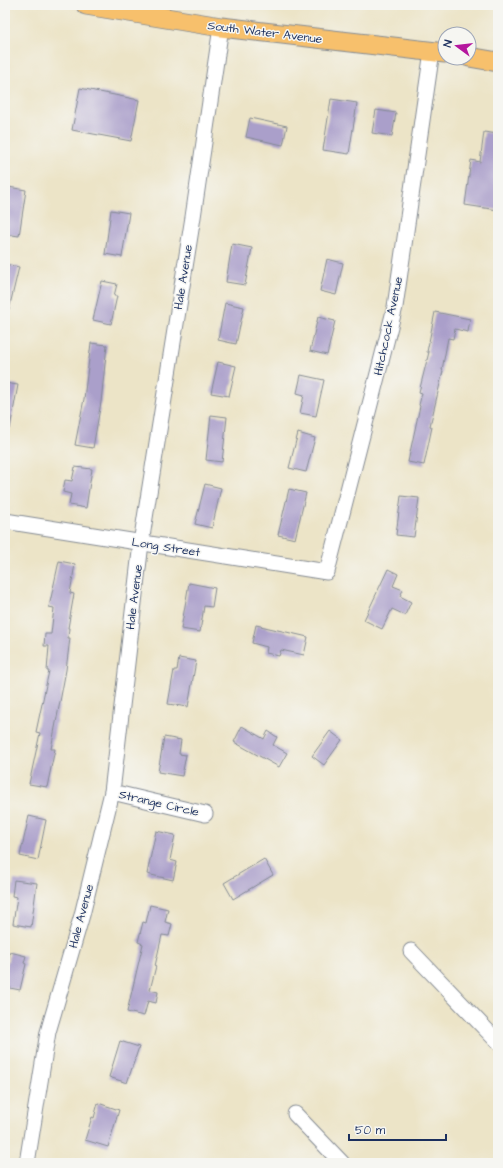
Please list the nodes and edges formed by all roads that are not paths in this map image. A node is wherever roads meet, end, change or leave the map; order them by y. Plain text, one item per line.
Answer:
1 (86, 5) edge
2 (221, 27) junction
3 (437, 52) edge
4 (477, 58) edge
5 (498, 62) edge
6 (437, 64) edge
7 (5, 521) edge
8 (141, 543) junction
9 (327, 572) joint
10 (112, 792) junction
11 (205, 814) dead end
12 (411, 951) dead end
13 (498, 1042) edge
14 (295, 1114) dead end
15 (27, 1163) edge
16 (342, 1163) edge

1 - 2 main road, South Water Avenue
2 - 3 main road, South Water Avenue
2 - 8 street, Hale Avenue
4 - 5 main road
6 - 9 street, Hitchcock Avenue
7 - 8 street, Long Street
8 - 9 street, Long Street
8 - 10 street, Hale Avenue
10 - 11 street, Strange Circle
10 - 15 street, Hale Avenue
12 - 13 street
14 - 16 street

